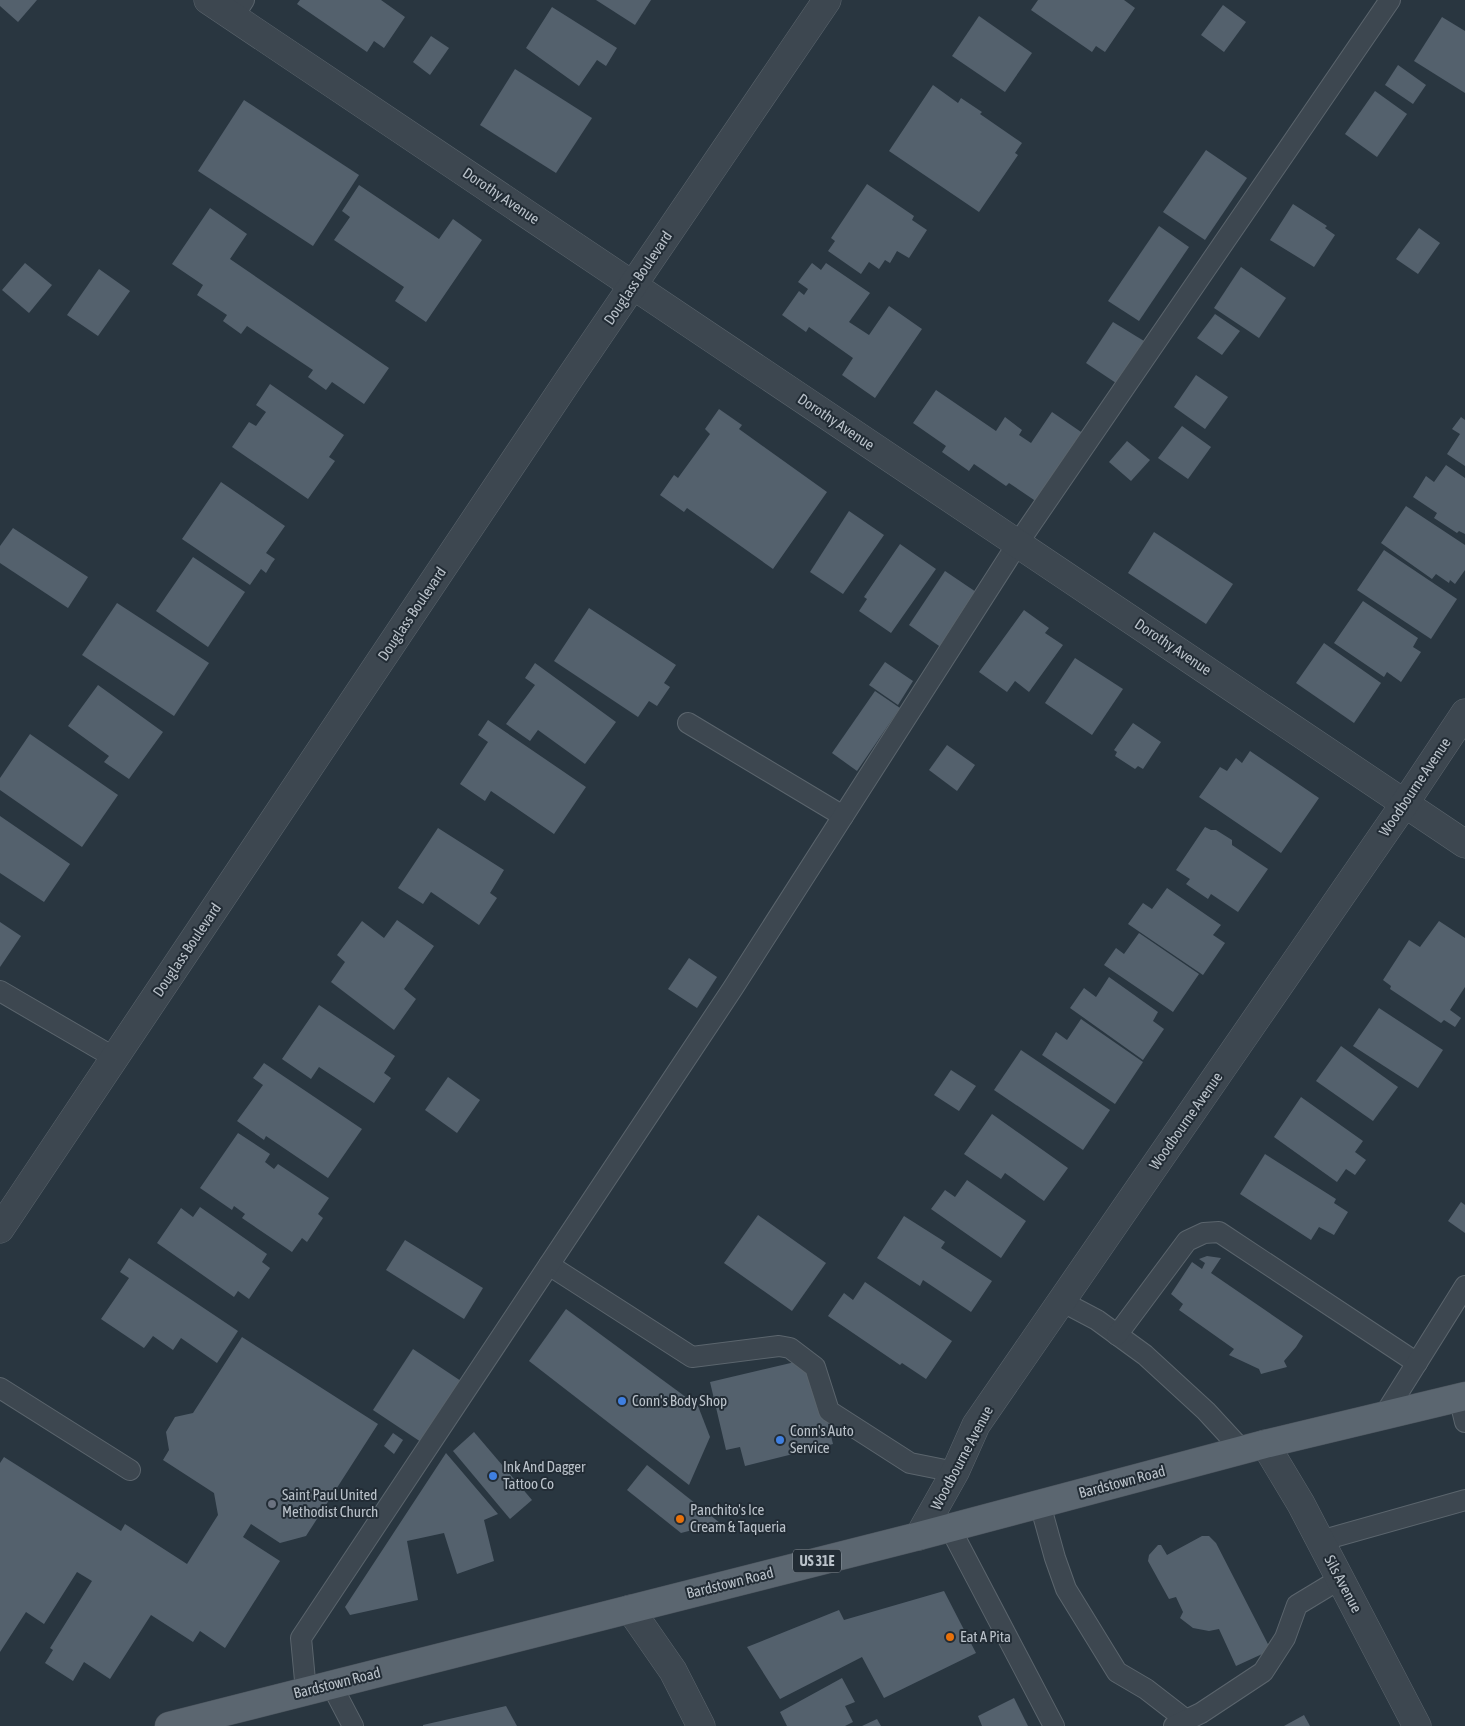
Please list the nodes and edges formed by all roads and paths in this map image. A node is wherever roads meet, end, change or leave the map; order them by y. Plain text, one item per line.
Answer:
1 (208, 0) edge
2 (827, 0) edge
3 (1390, 0) edge
4 (238, 8) edge
5 (634, 285) junction
6 (1018, 543) junction
7 (1465, 713) edge
8 (688, 723) dead end
9 (1405, 803) junction
10 (843, 816) junction
11 (1465, 844) edge
12 (0, 991) edge
13 (115, 1058) junction
14 (0, 1229) edge
15 (549, 1265) junction
16 (1465, 1286) edge
17 (1061, 1301) junction
18 (1117, 1335) junction
19 (1417, 1363) junction
20 (0, 1388) edge
21 (1463, 1405) edge
22 (1383, 1417) junction
23 (1253, 1447) junction
24 (130, 1470) dead end
25 (955, 1472) junction
26 (1465, 1500) edge
27 (1040, 1504) junction
28 (950, 1528) junction
29 (919, 1536) junction
30 (1320, 1541) junction
31 (1340, 1579) junction
32 (630, 1609) junction
33 (318, 1688) junction
34 (1180, 1723) edge
35 (169, 1726) edge
36 (353, 1726) edge
37 (701, 1726) edge
38 (1054, 1726) edge
39 (1418, 1726) edge

1 - 4 street, Dorothy Avenue
2 - 5 street, Douglass Boulevard
3 - 6 lane
4 - 5 street, Dorothy Avenue
5 - 6 street, Dorothy Avenue
5 - 13 street, Douglass Boulevard
6 - 9 street, Dorothy Avenue
6 - 10 lane
7 - 9 street, Woodbourne Avenue
8 - 10 lane
9 - 11 street, Dorothy Avenue
9 - 17 street, Woodbourne Avenue
10 - 15 lane
12 - 13 lane
13 - 14 street, Douglass Boulevard
15 - 25 lane
15 - 33 lane
16 - 19 lane
17 - 18 lane
17 - 25 street, Woodbourne Avenue
18 - 19 lane
18 - 23 lane
19 - 22 lane
20 - 24 lane
21 - 22 main road, Bardstown Road / US 31E
22 - 23 main road, Bardstown Road / US 31E
23 - 27 main road, Bardstown Road / US 31E
23 - 30 street, Sils Avenue
25 - 29 street, Woodbourne Avenue
26 - 30 lane
27 - 28 main road, Bardstown Road / US 31E
27 - 34 lane
28 - 29 main road, Bardstown Road / US 31E
28 - 38 lane
29 - 32 main road, Bardstown Road / US 31E
30 - 31 street, Sils Avenue
31 - 34 lane
31 - 39 street, Sils Avenue
32 - 33 main road, Bardstown Road / US 31E
32 - 37 street
33 - 35 main road, Bardstown Road / US 31E
33 - 36 lane

